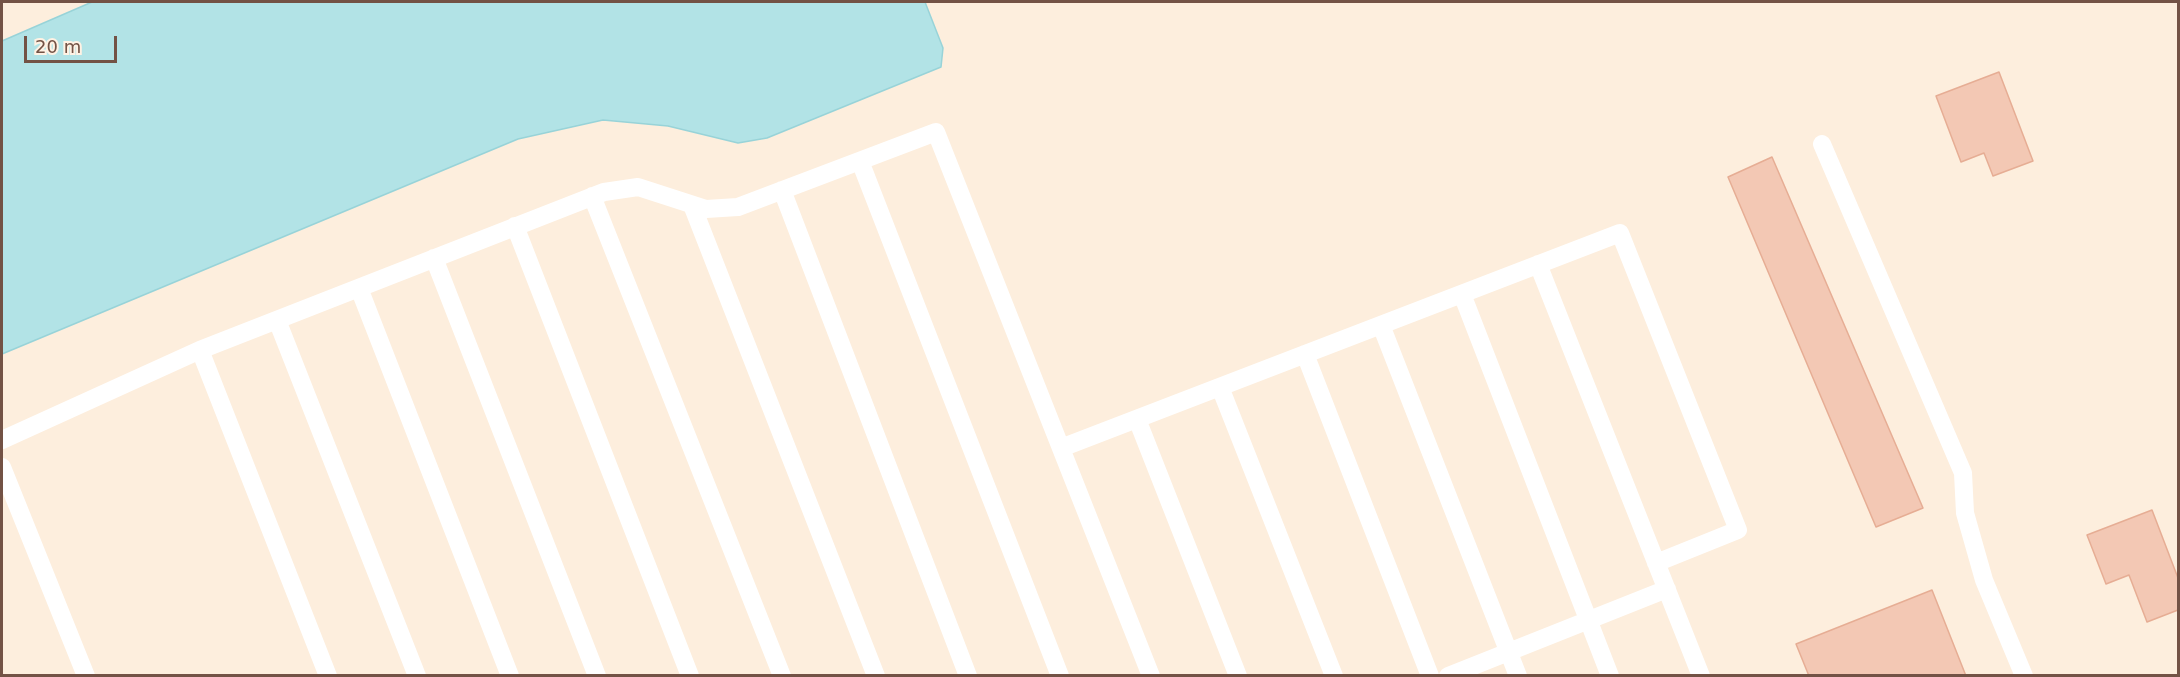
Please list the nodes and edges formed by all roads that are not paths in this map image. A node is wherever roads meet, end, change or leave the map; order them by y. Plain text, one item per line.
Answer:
1 (1822, 144) dead end
2 (860, 161) junction
3 (782, 190) junction
4 (592, 196) junction
5 (692, 205) junction
6 (515, 226) junction
7 (434, 258) junction
8 (1538, 264) junction
9 (359, 288) junction
10 (1462, 294) junction
11 (277, 320) junction
12 (1381, 325) junction
13 (200, 350) junction
14 (1305, 354) junction
15 (1220, 387) junction
16 (1137, 419) junction
17 (2, 440) edge
18 (1061, 448) junction
19 (2, 467) edge
20 (1656, 563) junction
21 (1667, 589) junction
22 (1588, 620) junction
23 (1509, 651) junction
24 (87, 675) edge
25 (328, 675) edge
26 (417, 675) edge
27 (510, 675) edge
28 (597, 675) edge
29 (690, 675) edge
30 (782, 675) edge
31 (876, 675) edge
32 (969, 675) edge
33 (1060, 675) edge
34 (1151, 675) edge
35 (1238, 675) edge
36 (1334, 675) edge
37 (1430, 675) edge
38 (1448, 675) edge
39 (1518, 675) edge
40 (1610, 675) edge
41 (1701, 675) edge
42 (2024, 675) edge

1 - 42 lane
2 - 3 lane
2 - 18 lane
2 - 33 lane
3 - 5 lane
3 - 32 lane
4 - 5 lane
4 - 6 lane
4 - 30 lane
5 - 31 lane
6 - 7 lane
6 - 29 lane
7 - 9 lane
7 - 28 lane
8 - 10 lane
8 - 20 lane
8 - 20 lane
9 - 11 lane
9 - 27 lane
10 - 12 lane
10 - 22 lane
11 - 13 lane
11 - 26 lane
12 - 14 lane
12 - 23 lane
13 - 17 lane
13 - 25 lane
14 - 15 lane
14 - 37 lane
15 - 16 lane
15 - 36 lane
16 - 18 lane
16 - 35 lane
18 - 34 lane
19 - 24 lane
20 - 21 lane
21 - 22 lane
21 - 41 lane
22 - 23 lane
22 - 40 lane
23 - 38 lane
23 - 39 lane

